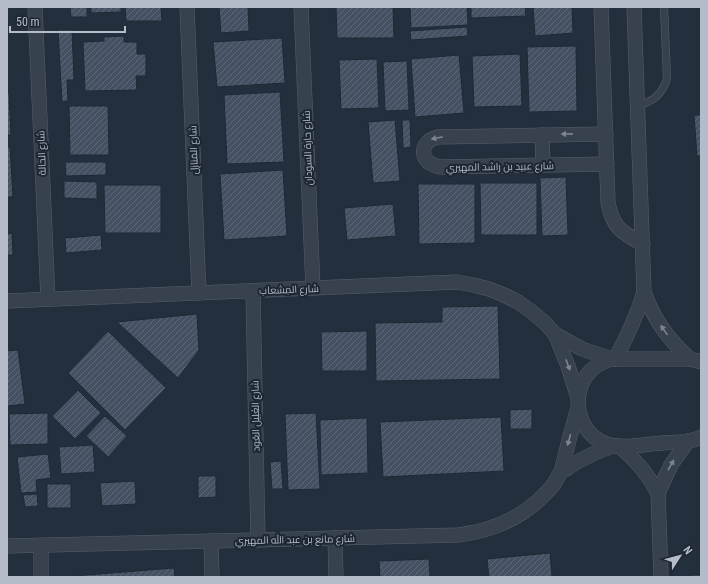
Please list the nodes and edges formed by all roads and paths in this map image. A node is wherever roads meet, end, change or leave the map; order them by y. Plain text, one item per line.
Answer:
1 (35, 7) edge
2 (187, 7) edge
3 (301, 7) edge
4 (601, 7) edge
5 (634, 7) edge
6 (664, 7) edge
7 (637, 106) junction
8 (606, 134) junction
9 (542, 135) junction
10 (607, 164) junction
11 (543, 165) junction
12 (643, 244) junction
13 (313, 288) junction
14 (253, 291) junction
15 (644, 292) junction
16 (199, 293) junction
17 (48, 300) junction
18 (7, 301) edge
19 (555, 334) junction
20 (613, 359) junction
21 (696, 360) edge
22 (578, 403) junction
23 (695, 439) edge
24 (616, 446) junction
25 (562, 472) junction
26 (658, 493) junction
27 (335, 538) junction
28 (258, 540) junction
29 (211, 541) junction
30 (41, 545) junction
31 (7, 546) edge
32 (41, 577) edge
33 (212, 577) edge
34 (336, 577) edge
35 (661, 577) edge

1 - 17 street, شارع الحالة
2 - 16 street, شارع المَنازِل
3 - 13 street, شارع حارة السودان
4 - 8 street
5 - 7 street
6 - 7 lane
7 - 12 street
8 -> 9 street, شارع عبيد بن راشد المهيري
8 - 10 street
9 - 11 street
9 -> 11 street, شارع عبيد بن راشد المهيري
10 - 11 street, شارع عبيد بن راشد المهيري
10 - 12 street
12 - 15 street
13 - 14 street, شارع المِشعاب
13 - 19 street, شارع المِشعاب
14 - 16 street, شارع المِشعاب
14 - 28 street, شارع الغَلِيل العُود
15 - 20 street
21 -> 15 street
16 - 17 street, شارع المِشعاب
17 - 18 street, شارع المِشعاب
19 - 20 street, شارع المِشعاب
19 -> 22 street, شارع المِشعاب
20 - 21 street
20 - 22 street, شارع مانع بن عبد الله المهيري
22 - 24 street, شارع المِشعاب
22 -> 25 street, شارع مانع بن عبد الله المهيري
23 - 24 street
26 -> 23 street
24 - 25 street, شارع مانع بن عبد الله المهيري
24 - 26 street
25 - 27 street, شارع مانع بن عبد الله المهيري
26 - 35 street
27 - 28 street, شارع مانع بن عبد الله المهيري
27 - 34 street
28 - 29 street, شارع مانع بن عبد الله المهيري
29 - 30 street, شارع مانع بن عبد الله المهيري
29 - 33 street
30 - 31 street, شارع مانع بن عبد الله المهيري
30 - 32 street

